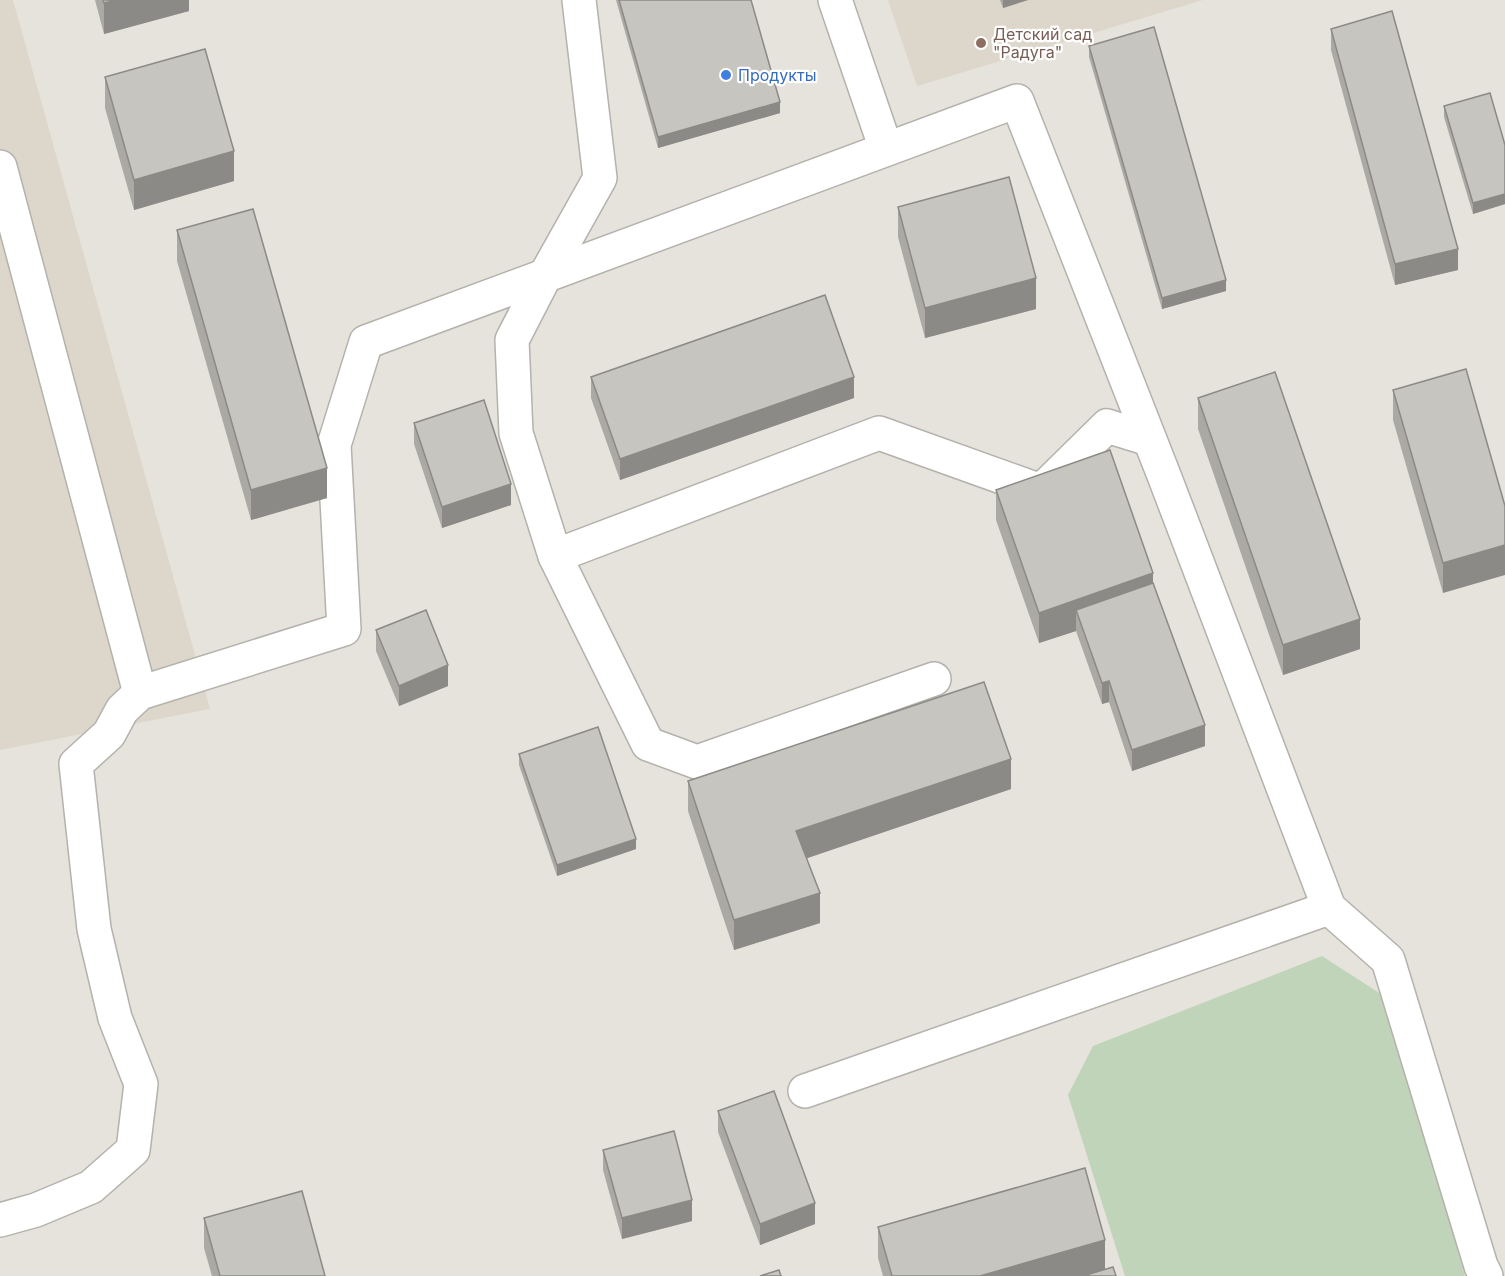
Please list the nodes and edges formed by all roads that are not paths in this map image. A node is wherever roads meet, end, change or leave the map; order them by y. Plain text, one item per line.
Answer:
1 (579, 0) edge
2 (835, 0) edge
3 (886, 149) junction
4 (0, 167) edge
5 (545, 276) junction
6 (1149, 439) junction
7 (555, 556) junction
8 (934, 679) dead end
9 (140, 693) junction
10 (1329, 908) junction
11 (805, 1091) dead end
12 (0, 1220) edge
13 (1486, 1276) edge

1 - 5 street
2 - 3 street
3 - 5 street
3 - 6 street
4 - 9 street
5 - 7 street
5 - 9 street
6 - 7 street
6 - 10 street
7 - 8 street
9 - 12 street
10 - 11 street
10 - 13 street

